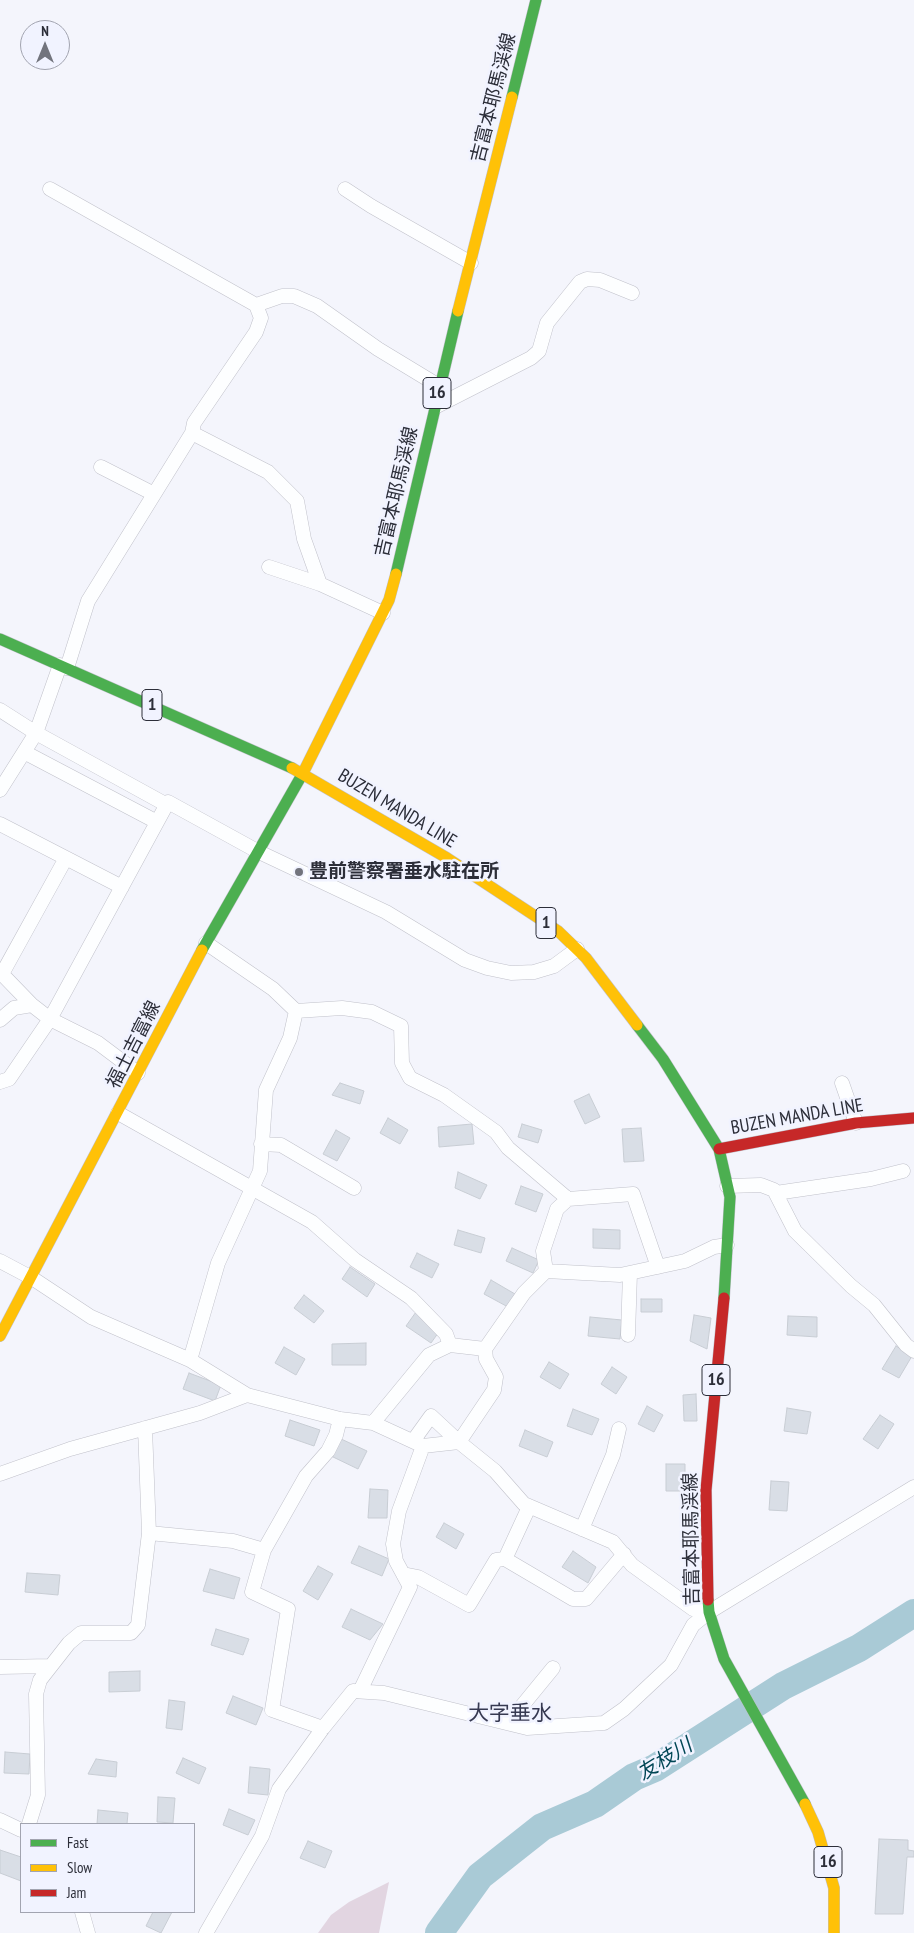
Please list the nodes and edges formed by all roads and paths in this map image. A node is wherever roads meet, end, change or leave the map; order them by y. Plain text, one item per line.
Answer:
1 (536, 0) edge
2 (345, 188) dead end
3 (50, 189) dead end
4 (471, 263) junction
5 (632, 293) dead end
6 (256, 305) junction
7 (439, 386) junction
8 (435, 407) junction
9 (192, 433) junction
10 (101, 467) dead end
11 (154, 494) junction
12 (269, 567) dead end
13 (320, 584) junction
14 (382, 614) junction
15 (0, 639) edge
16 (63, 666) junction
17 (0, 710) edge
18 (36, 733) junction
19 (24, 752) junction
20 (303, 773) junction
21 (0, 790) edge
22 (167, 805) junction
23 (157, 822) junction
24 (0, 824) edge
25 (259, 852) junction
26 (66, 858) junction
27 (122, 887) junction
28 (206, 943) junction
29 (577, 949) junction
30 (1, 973) edge
31 (32, 1005) junction
32 (296, 1011) junction
33 (50, 1019) junction
34 (0, 1020) edge
35 (138, 1073) junction
36 (0, 1082) edge
37 (842, 1083) dead end
38 (118, 1113) junction
39 (914, 1118) edge
40 (856, 1123) junction
41 (261, 1144) junction
42 (719, 1149) junction
43 (903, 1171) dead end
44 (727, 1186) junction
45 (252, 1188) junction
46 (354, 1188) dead end
47 (776, 1193) junction
48 (568, 1199) junction
49 (727, 1245) junction
50 (0, 1261) edge
51 (658, 1267) junction
52 (546, 1271) junction
53 (630, 1274) junction
54 (32, 1278) junction
55 (628, 1335) dead end
56 (0, 1336) edge
57 (450, 1344) junction
58 (485, 1348) junction
59 (914, 1351) edge
60 (190, 1360) junction
61 (247, 1395) junction
62 (340, 1419) junction
63 (373, 1423) junction
64 (146, 1428) junction
65 (619, 1429) dead end
66 (459, 1442) junction
67 (418, 1443) junction
68 (0, 1474) edge
69 (914, 1487) edge
70 (529, 1507) junction
71 (582, 1529) junction
72 (149, 1533) junction
73 (264, 1550) junction
74 (624, 1554) junction
75 (505, 1559) junction
76 (403, 1574) junction
77 (709, 1612) junction
78 (0, 1666) edge
79 (50, 1666) junction
80 (553, 1668) dead end
81 (360, 1691) junction
82 (508, 1723) junction
83 (323, 1728) junction
84 (0, 1820) edge
85 (30, 1823) edge
86 (20, 1830) edge
87 (82, 1913) edge
88 (88, 1933) edge
89 (206, 1933) edge
90 (834, 1933) edge

1 - 4 main road, 吉富本耶馬渓線 / 16
2 - 4 street
3 - 6 street
4 - 7 main road, 吉富本耶馬渓線 / 16
5 - 8 street
6 - 7 street
6 - 9 street
7 - 8 main road, 吉富本耶馬渓線 / 16
8 - 14 main road, 吉富本耶馬渓線 / 16
9 - 11 street
9 - 13 street
10 - 11 street
11 - 16 street
12 - 13 street
13 - 14 street
14 - 20 main road, 吉富本耶馬渓線 / 16
15 - 16 main road, BUZEN MANDA LINE / 1
16 - 18 street
16 - 20 main road, BUZEN MANDA LINE / 1
17 - 18 street
18 - 19 street
18 - 22 street
19 - 21 street
19 - 23 street
20 - 25 main road, 福土吉富線
20 - 29 main road, BUZEN MANDA LINE / 1
22 - 23 street
22 - 25 street
23 - 27 street
24 - 26 street
25 - 28 main road, 福土吉富線
25 - 29 street
26 - 27 street
26 - 30 street
27 - 33 street
28 - 32 street
28 - 35 main road, 福土吉富線
29 - 42 main road, BUZEN MANDA LINE / 1
30 - 31 street
31 - 33 street
31 - 34 street
32 - 41 street
32 - 48 street
33 - 35 street
33 - 36 street
35 - 38 main road, 福土吉富線
37 - 40 street
38 - 45 street
38 - 54 main road, 福土吉富線
39 - 40 main road, BUZEN MANDA LINE
40 - 42 main road, BUZEN MANDA LINE
41 - 45 street
41 - 46 street
42 - 44 main road, 吉富本耶馬渓線 / 16
43 - 47 street
44 - 47 street
44 - 49 main road, 吉富本耶馬渓線 / 16
45 - 57 street
45 - 60 street
47 - 59 street
48 - 51 street
48 - 52 street
49 - 51 street
49 - 77 main road, 吉富本耶馬渓線 / 16
50 - 54 street
51 - 53 street
52 - 53 street
52 - 58 street
53 - 55 street
54 - 56 main road, 福土吉富線
54 - 60 street
57 - 58 street
57 - 63 street
58 - 66 street
60 - 61 street
61 - 62 street
61 - 64 street
62 - 63 street
62 - 73 street
63 - 67 street
64 - 68 street
64 - 72 street
65 - 71 street
66 - 67 street
66 - 67 street
66 - 70 street
67 - 76 street
69 - 77 street
70 - 71 street
70 - 75 street
71 - 74 street
72 - 73 street
72 - 79 street
73 - 83 street
74 - 75 street
74 - 77 street
75 - 76 street
76 - 81 street
77 - 82 street
77 - 90 main road, 吉富本耶馬渓線 / 16
78 - 79 street
79 - 85 street
80 - 82 street
81 - 82 street
81 - 83 street
83 - 89 street
84 - 86 street
87 - 88 street

